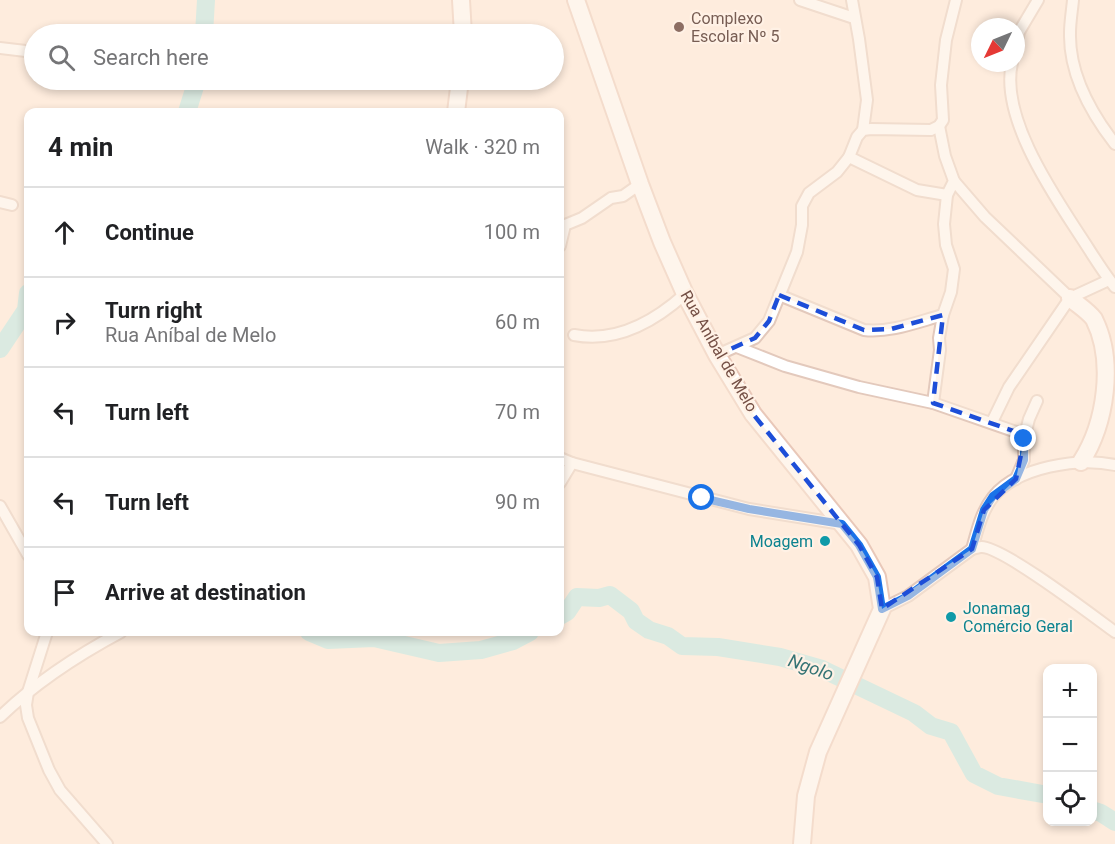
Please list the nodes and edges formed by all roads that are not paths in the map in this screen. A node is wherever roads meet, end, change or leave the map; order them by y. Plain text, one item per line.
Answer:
1 (461, 0) edge
2 (576, 0) edge
3 (800, 0) edge
4 (852, 0) edge
5 (956, 0) edge
6 (1038, 0) edge
7 (1073, 0) edge
8 (854, 18) junction
9 (1025, 22) edge
10 (462, 24) edge
11 (0, 48) edge
12 (24, 51) edge
13 (1010, 72) edge
14 (459, 90) edge
15 (456, 108) edge
16 (939, 126) junction
17 (863, 130) junction
18 (1115, 144) edge
19 (849, 157) junction
20 (954, 181) junction
21 (640, 184) junction
22 (947, 195) junction
23 (0, 202) edge
24 (12, 205) dead end
25 (564, 229) edge
26 (1112, 284) edge
27 (685, 294) junction
28 (779, 295) junction
29 (1070, 298) junction
30 (943, 315) junction
31 (574, 335) dead end
32 (737, 347) junction
33 (717, 355) junction
34 (1037, 402) dead end
35 (933, 403) junction
36 (992, 422) junction
37 (1025, 435) junction
38 (564, 460) edge
39 (1081, 462) junction
40 (572, 463) junction
41 (1115, 465) edge
42 (564, 476) edge
43 (1016, 479) junction
44 (0, 506) edge
45 (842, 524) junction
46 (24, 548) edge
47 (972, 549) junction
48 (882, 609) junction
49 (1115, 632) edge
50 (46, 636) edge
51 (113, 636) edge
52 (28, 692) junction
53 (0, 717) edge
54 (107, 844) edge
55 (802, 844) edge

1 - 10 street
2 - 21 street, Rua Aníbal de Melo
3 - 8 street
4 - 8 street
5 - 16 street
6 - 9 street
7 - 18 street
8 - 17 street
11 - 12 street
13 - 26 street
14 - 15 street
16 - 17 street
16 - 20 street
17 - 19 street
19 - 22 street
19 - 28 street
20 - 22 street
20 - 29 street
21 - 25 street
21 - 27 street, Rua Aníbal de Melo
22 - 30 street
23 - 24 street
26 - 29 street
27 - 31 street
27 - 33 street, Rua Aníbal de Melo
28 - 30 street
28 - 32 street
29 - 36 street
29 - 39 street
30 - 35 street
32 - 33 street
32 - 35 street
33 - 45 street, Rua Aníbal de Melo
34 - 37 street
35 - 36 street
36 - 37 street
37 - 43 street
38 - 40 street
39 - 41 street
39 - 43 street
40 - 42 street
40 - 45 street
43 - 47 street
44 - 46 street
45 - 48 street, Rua Aníbal de Melo
47 - 48 street
47 - 49 street
48 - 55 street
50 - 52 street
51 - 52 street
52 - 53 street
52 - 54 street

